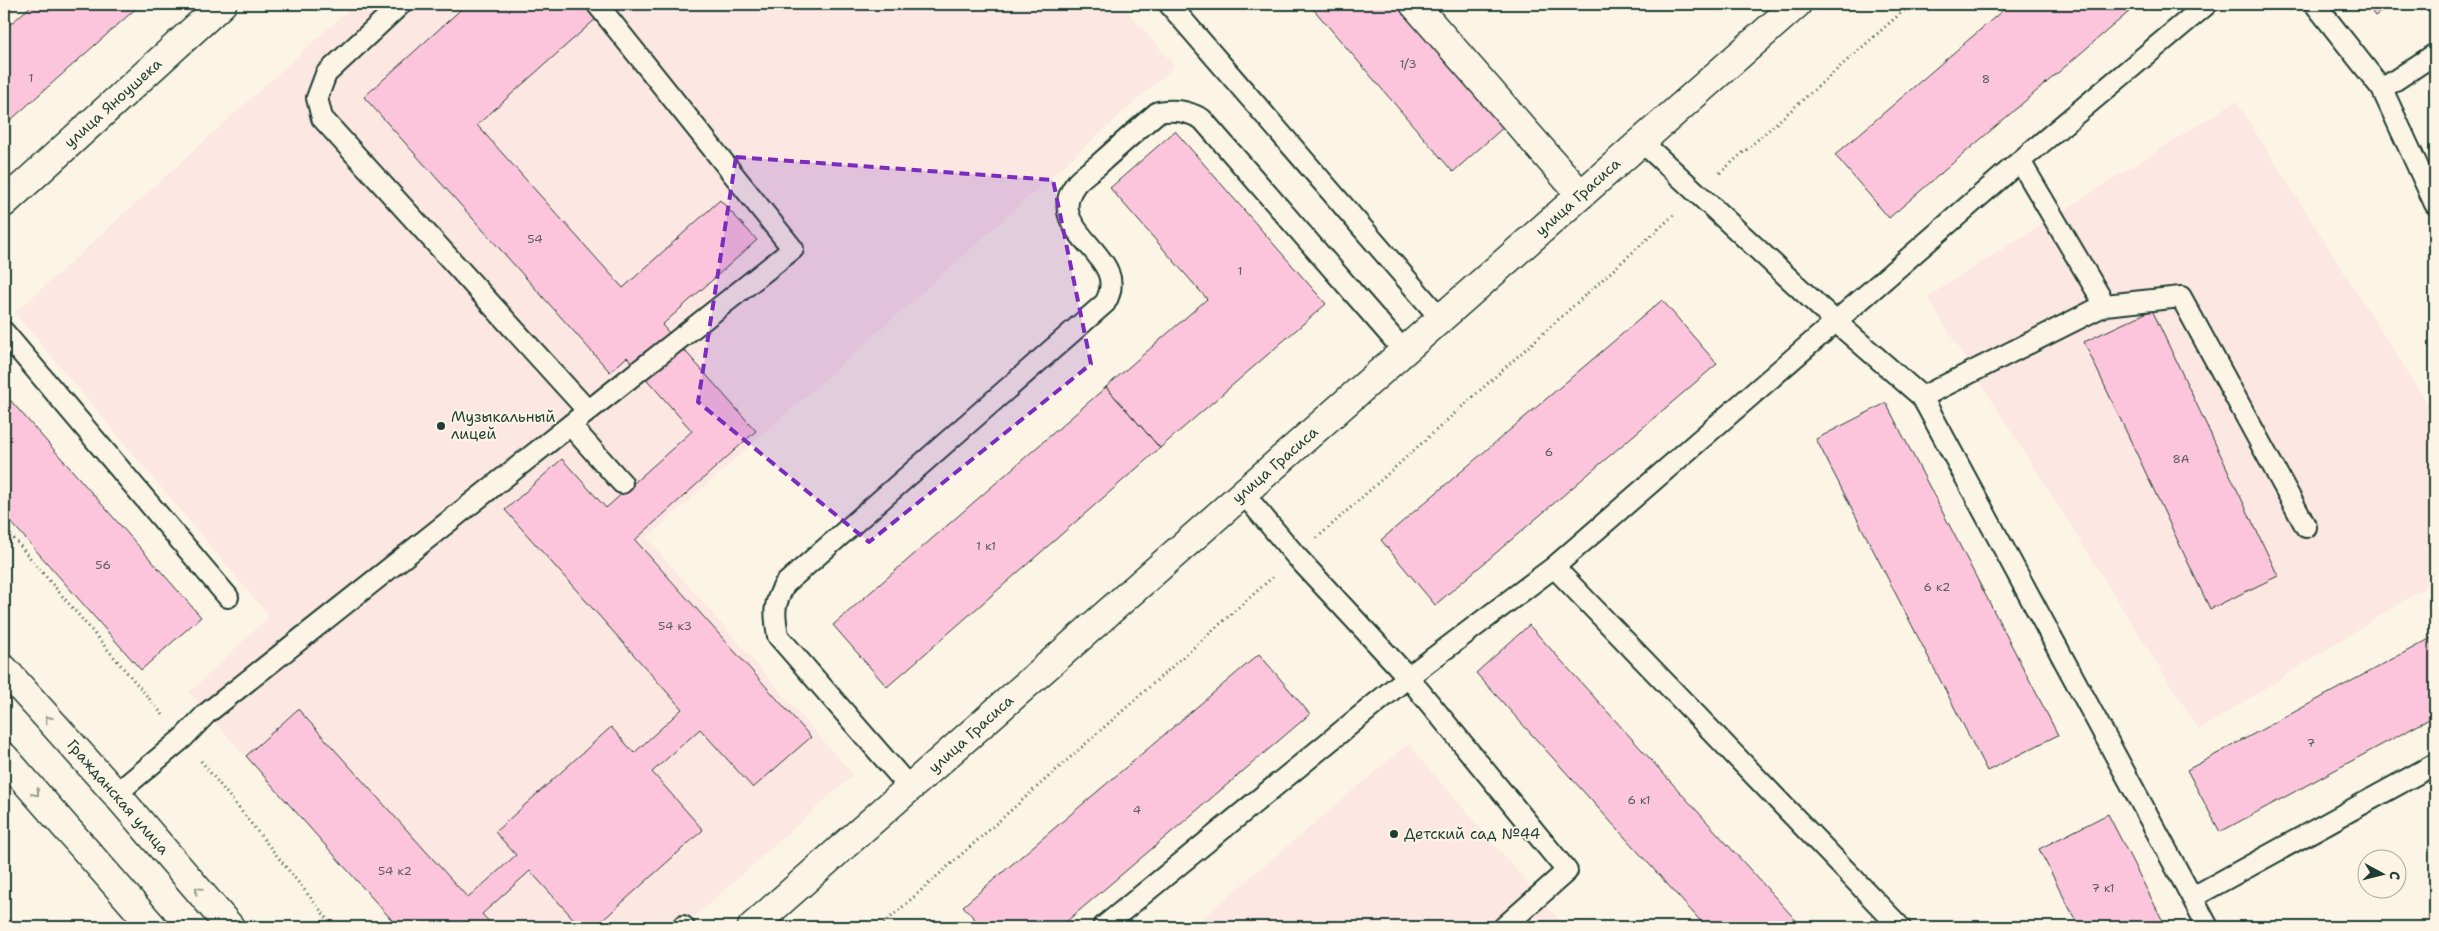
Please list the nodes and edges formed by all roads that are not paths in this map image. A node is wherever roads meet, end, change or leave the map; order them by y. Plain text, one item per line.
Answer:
1 (222, 4) edge
2 (401, 4) edge
3 (597, 4) edge
4 (1168, 4) edge
5 (1414, 4) edge
6 (1797, 4) edge
7 (2207, 4) edge
8 (2315, 4) edge
9 (2435, 54) edge
10 (2382, 89) junction
11 (1641, 141) junction
12 (2020, 161) junction
13 (1581, 194) junction
14 (4, 203) edge
15 (2435, 204) edge
16 (2105, 304) junction
17 (1441, 319) junction
18 (1836, 322) junction
19 (4, 332) edge
20 (1404, 351) junction
21 (1922, 397) junction
22 (588, 411) junction
23 (571, 426) junction
24 (622, 484) dead end
25 (1243, 493) junction
26 (2306, 527) dead end
27 (1554, 567) junction
28 (228, 597) dead end
29 (4, 669) edge
30 (1408, 677) junction
31 (4, 757) edge
32 (2435, 764) edge
33 (910, 788) junction
34 (116, 794) junction
35 (2193, 897) junction
36 (154, 927) edge
37 (230, 927) edge
38 (752, 927) edge
39 (1103, 927) edge
40 (1504, 927) edge
41 (1900, 927) edge
42 (2208, 927) edge

1 - 14 street, улица Яноушека
2 - 22 lane
3 - 22 lane
4 - 17 lane
5 - 13 street
6 - 11 street, улица Грасиса
7 - 12 lane
8 - 10 lane
9 - 10 lane
10 - 15 lane
11 - 13 street, улица Грасиса
11 - 18 lane
12 - 16 lane
12 - 18 lane
13 - 17 street, улица Грасиса
16 - 21 lane
16 - 26 lane
17 - 20 street, улица Грасиса
18 - 21 lane
18 - 27 lane
19 - 28 lane
20 - 25 street, улица Грасиса
20 - 33 lane
21 - 35 lane
22 - 23 lane
23 - 24 lane
23 - 34 lane
25 - 30 lane
25 - 33 street, улица Грасиса
27 - 30 lane
27 - 41 lane
34 -> 29 street, Гражданская улица
30 - 39 lane
30 - 40 lane
31 -> 36 street
32 - 35 lane
33 - 38 street, улица Грасиса
37 -> 34 street, Гражданская улица
35 - 42 lane

